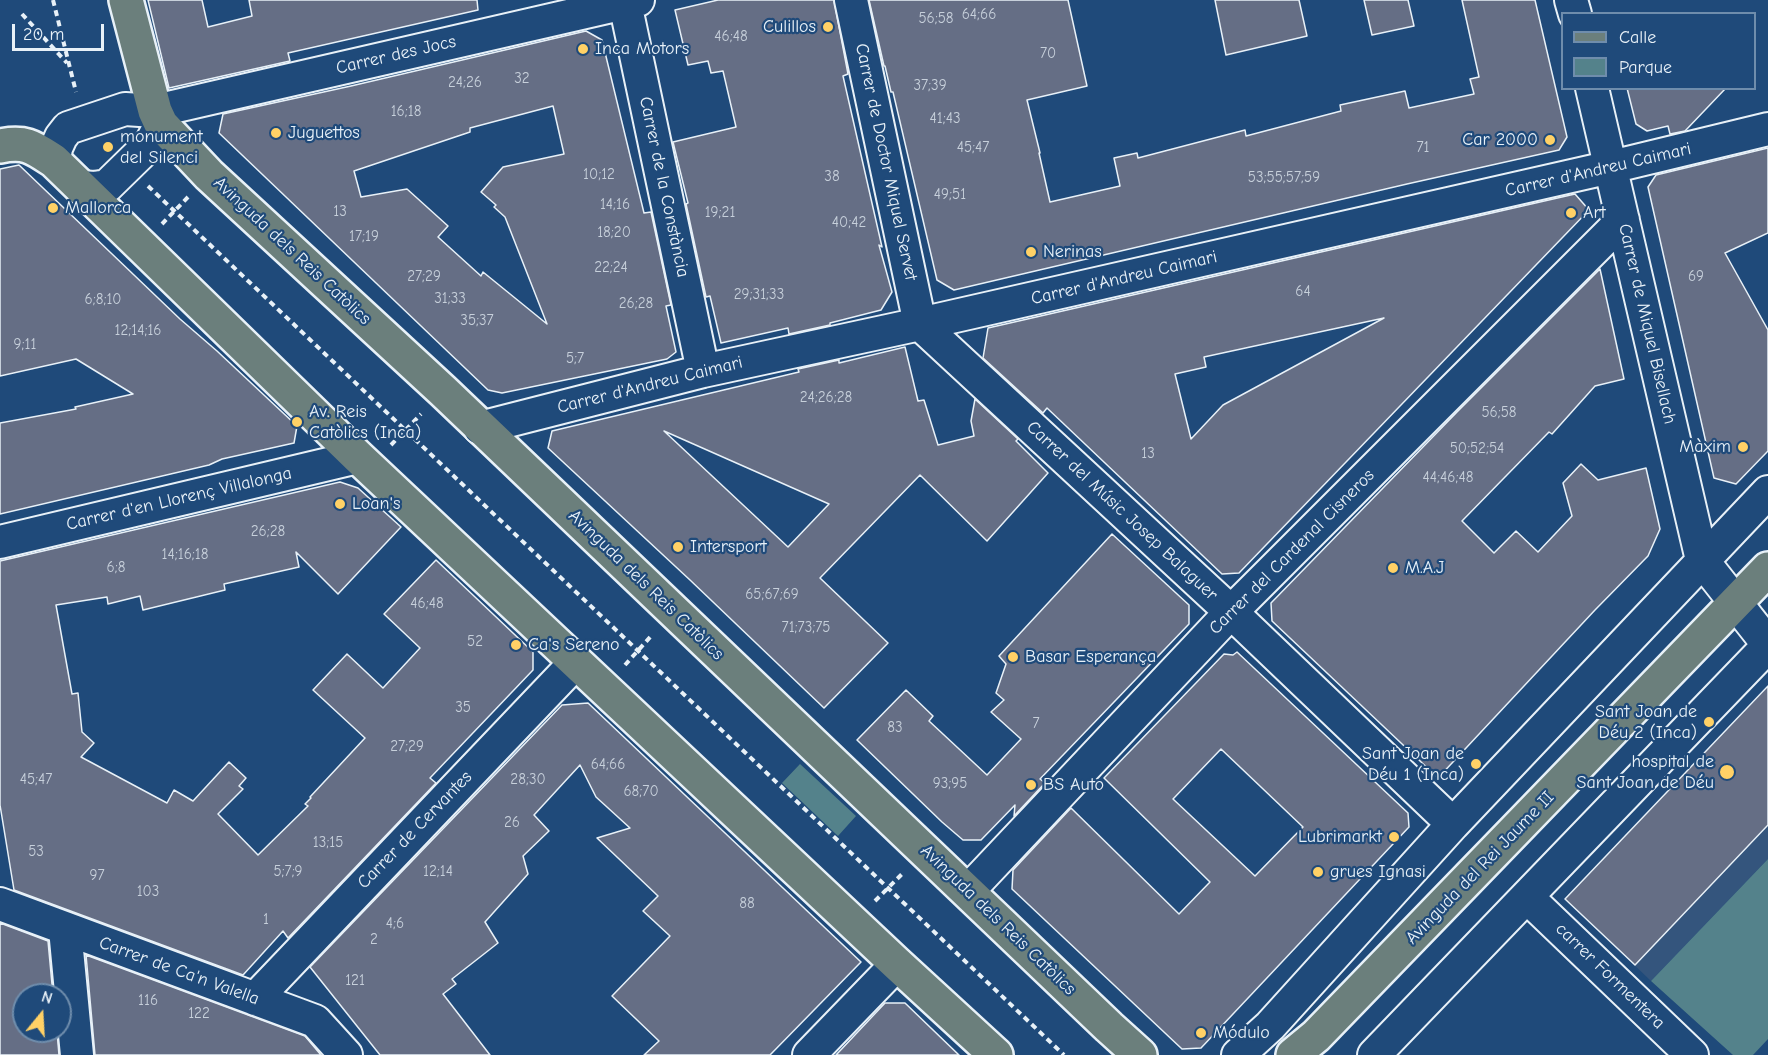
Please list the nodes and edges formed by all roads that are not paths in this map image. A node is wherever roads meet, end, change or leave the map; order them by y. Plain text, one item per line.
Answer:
1 (126, 0) edge
2 (851, 0) edge
3 (631, 1) edge
4 (1593, 90) edge
5 (158, 118) junction
6 (1768, 129) edge
7 (0, 146) edge
8 (54, 161) junction
9 (1611, 167) junction
10 (81, 187) junction
11 (1623, 220) junction
12 (920, 324) junction
13 (703, 371) junction
14 (480, 428) junction
15 (364, 462) junction
16 (1768, 492) edge
17 (0, 542) edge
18 (1702, 560) junction
19 (1768, 569) edge
20 (1736, 603) junction
21 (1231, 612) junction
22 (1768, 645) edge
23 (576, 662) junction
24 (1453, 824) junction
25 (968, 891) junction
26 (1527, 897) junction
27 (0, 904) edge
28 (65, 929) junction
29 (897, 964) junction
30 (255, 999) junction
31 (1123, 1048) edge
32 (1305, 1049) edge
33 (77, 1055) edge
34 (346, 1055) edge
35 (809, 1055) edge
36 (996, 1055) edge
37 (1238, 1055) edge
38 (1374, 1055) edge
39 (1692, 1055) edge

1 - 5 main road
2 - 12 street, Carrer de Doctor Miquel Servet
3 - 5 street, Carrer des Jocs
3 - 13 street, Carrer de la Constància
4 - 9 street, Carrer de Miquel Bisellach
5 - 8 street, Carrer des Jocs
5 - 10 street
5 - 14 main road, Avinguda dels Reis Catòlics
6 - 9 street, Carrer d'Andreu Caimari
7 - 8 main road
8 - 10 main road
9 - 11 street, Carrer de Miquel Bisellach
9 - 12 street, Carrer d'Andreu Caimari
10 - 15 main road
11 - 18 street, Carrer de Miquel Bisellach
11 - 21 street, Carrer del Cardenal Cisneros
12 - 13 street, Carrer d'Andreu Caimari
12 - 21 street, Carrer del Músic Josep Balaguer
13 - 14 street, Carrer d'Andreu Caimari
14 - 25 main road, Avinguda dels Reis Catòlics
15 - 17 street, Carrer d'en Llorenç Villalonga
15 - 23 main road
16 - 18 street
18 - 20 street
18 - 24 street
19 - 20 main road, Avinguda del Rei Jaume II
20 - 22 street
20 - 32 main road, Avinguda del Rei Jaume II
21 - 24 street, Carrer del Músic Josep Balaguer
21 - 25 street, Carrer del Cardenal Cisneros
22 - 26 street
23 - 29 main road
23 - 30 street, Carrer de Cervantes
24 - 37 street
25 - 31 main road, Avinguda dels Reis Catòlics
26 - 38 street
26 - 39 street, carrer Formentera
27 - 28 street, Carrer de Ca'n Valella
28 - 30 street, Carrer de Ca'n Valella
28 - 33 street
29 - 35 street
29 - 36 main road
30 - 34 street, Carrer de Ca'n Valella

